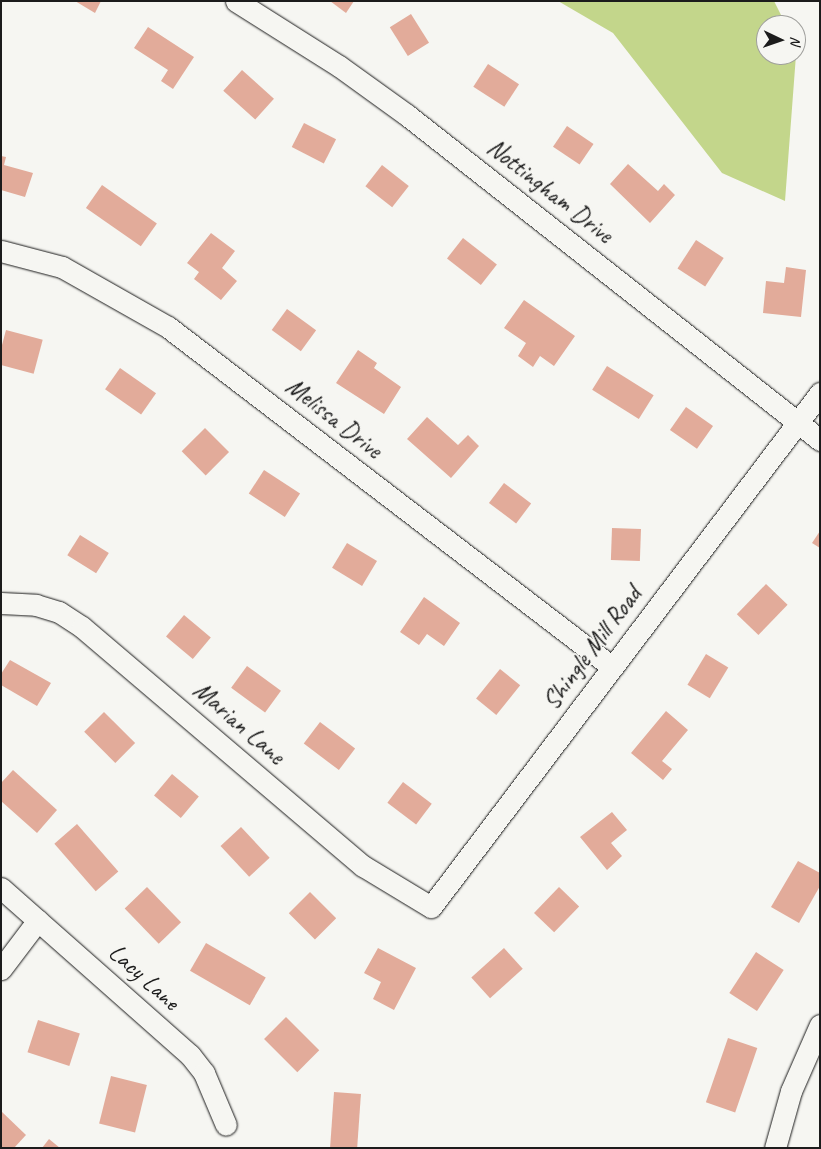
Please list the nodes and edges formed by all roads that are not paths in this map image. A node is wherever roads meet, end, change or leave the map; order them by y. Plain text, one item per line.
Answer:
1 (236, 1) edge
2 (1, 250) edge
3 (820, 393) edge
4 (798, 423) junction
5 (820, 440) edge
6 (1, 603) edge
7 (612, 667) junction
8 (1, 888) edge
9 (431, 907) joint
10 (38, 920) junction
11 (1, 969) edge
12 (820, 1025) edge
13 (226, 1124) dead end
14 (775, 1148) edge

1 - 4 street, Nottingham Drive
2 - 7 street, Melissa Drive
3 - 4 street, Shingle Mill Road
4 - 5 street, Nottingham Drive
4 - 7 street, Shingle Mill Road
6 - 9 street, Marian Lane
7 - 9 street, Shingle Mill Road
8 - 10 street, Lacy Lane
10 - 11 street
10 - 13 street, Lacy Lane
12 - 14 street

